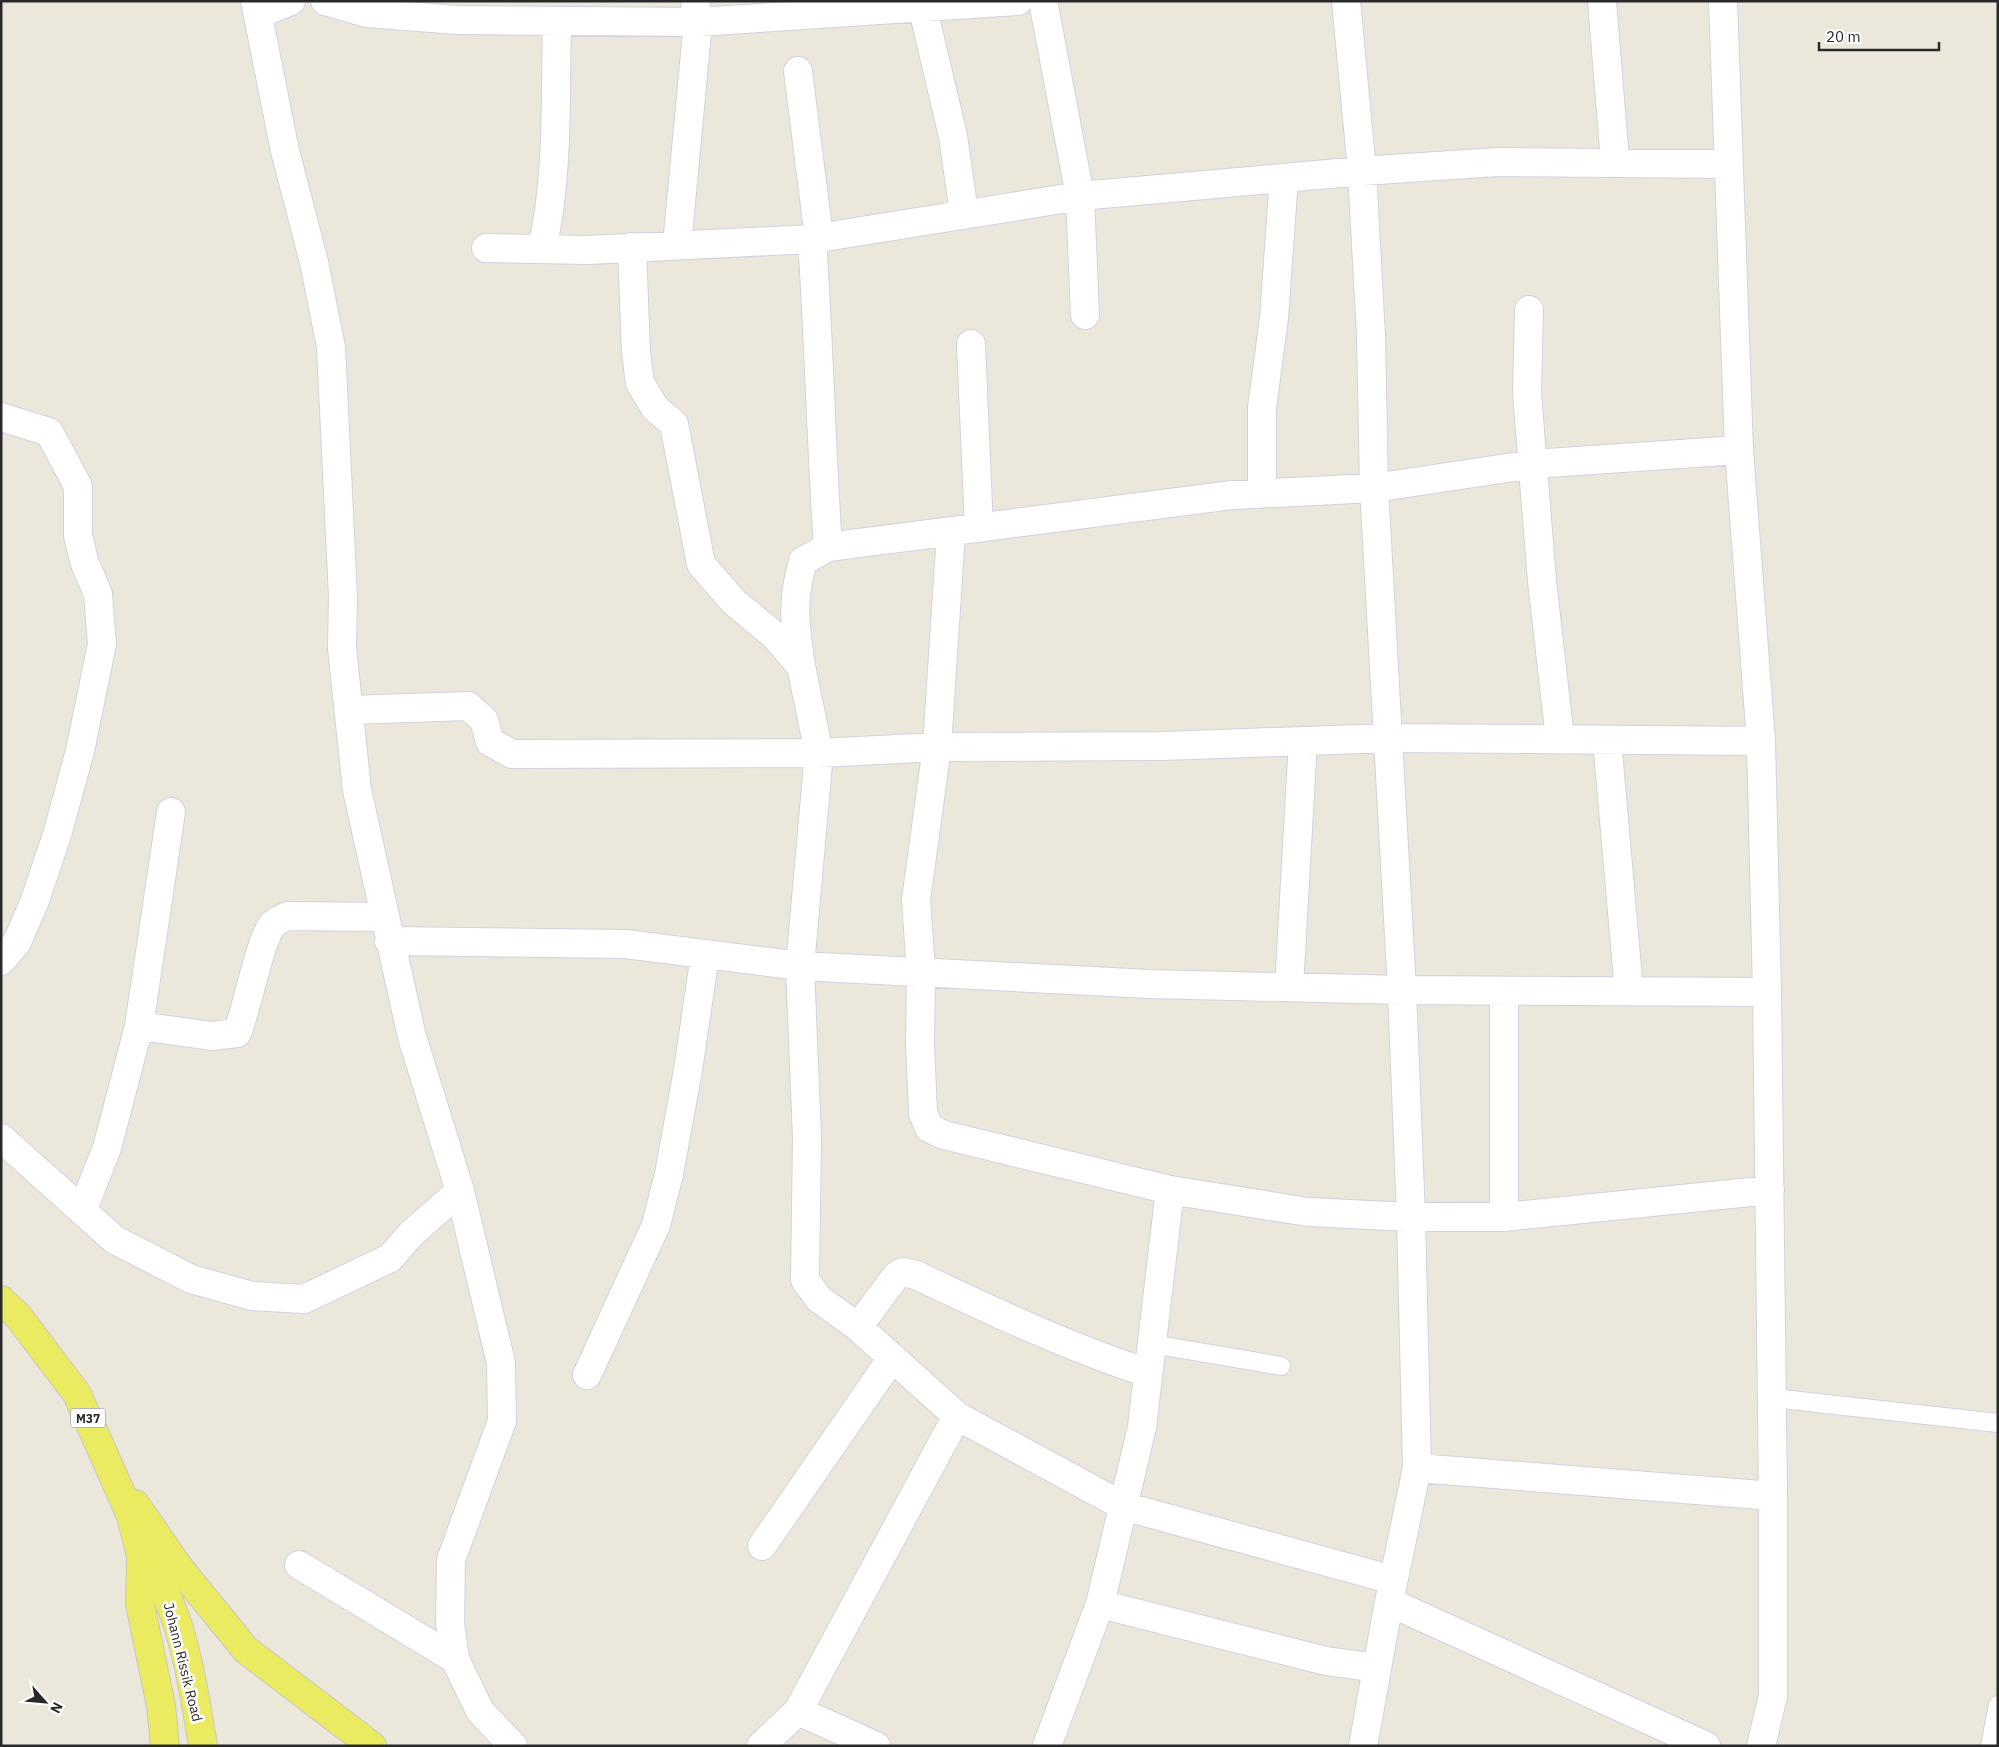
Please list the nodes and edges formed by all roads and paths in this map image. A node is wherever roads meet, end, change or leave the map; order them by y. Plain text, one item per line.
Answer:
1 (291, 1) edge
2 (325, 1) edge
3 (1018, 1) edge
4 (1043, 1) edge
5 (1346, 1) edge
6 (1602, 1) edge
7 (1723, 1) edge
8 (921, 4) edge
9 (256, 7) edge
10 (805, 8) edge
11 (696, 12) edge
12 (558, 21) junction
13 (798, 71) dead end
14 (1615, 162) junction
15 (1728, 164) junction
16 (1362, 170) junction
17 (1284, 178) junction
18 (1080, 196) junction
19 (964, 213) junction
20 (816, 239) junction
21 (678, 245) junction
22 (632, 247) junction
23 (486, 248) dead end
24 (542, 250) junction
25 (1529, 310) dead end
26 (1085, 316) dead end
27 (971, 344) dead end
28 (1, 417) edge
29 (1739, 450) junction
30 (1533, 464) junction
31 (1374, 488) junction
32 (1262, 494) junction
33 (979, 528) junction
34 (951, 532) junction
35 (828, 547) junction
36 (801, 666) junction
37 (349, 710) junction
38 (1390, 738) junction
39 (1560, 740) junction
40 (1607, 740) junction
41 (1303, 741) junction
42 (1761, 741) junction
43 (937, 747) junction
44 (819, 754) junction
45 (171, 812) dead end
46 (387, 929) junction
47 (705, 954) junction
48 (1, 961) edge
49 (800, 966) junction
50 (920, 972) junction
51 (1289, 987) junction
52 (1402, 990) junction
53 (1504, 991) junction
54 (1629, 991) junction
55 (1767, 992) junction
56 (139, 1026) junction
57 (1, 1138) edge
58 (1170, 1190) junction
59 (1770, 1190) junction
60 (460, 1191) junction
61 (82, 1211) junction
62 (1411, 1217) junction
63 (1504, 1217) junction
64 (1, 1300) edge
65 (858, 1327) junction
66 (1152, 1344) junction
67 (892, 1358) junction
68 (1280, 1366) dead end
69 (1148, 1373) junction
70 (587, 1375) dead end
71 (1772, 1398) junction
72 (957, 1416) junction
73 (1998, 1423) edge
74 (1417, 1468) junction
75 (114, 1474) junction
76 (1774, 1496) junction
77 (1123, 1506) junction
78 (762, 1546) dead end
79 (142, 1556) junction
80 (299, 1565) dead end
81 (1391, 1591) junction
82 (1100, 1604) junction
83 (455, 1659) junction
84 (1376, 1668) junction
85 (1998, 1705) edge
86 (798, 1711) junction
87 (165, 1746) edge
88 (203, 1746) edge
89 (372, 1746) edge
90 (513, 1746) edge
91 (762, 1746) edge
92 (876, 1746) edge
93 (1047, 1746) edge
94 (1363, 1746) edge
95 (1706, 1746) edge
96 (1761, 1746) edge
97 (1990, 1746) edge

1 - 9 street
2 - 12 street
3 - 8 street
4 - 18 street
5 - 16 street
6 - 14 street
7 - 15 street
8 - 10 street
8 - 19 street
9 - 37 street
10 - 11 street
11 - 12 street
11 - 21 street
12 - 24 street
13 - 20 street
14 - 15 street
14 - 16 street
15 - 29 street
16 - 17 street
16 - 31 street
17 - 18 street
17 - 32 street
18 - 19 street
18 - 26 street
19 - 20 street
20 - 21 street
20 - 35 street
21 - 22 street
22 - 24 street
22 - 36 street
23 - 24 street
25 - 30 street
27 - 33 street
28 - 48 street
29 - 30 street
29 - 42 street
30 - 31 street
30 - 39 street
31 - 32 street
31 - 38 street
32 - 33 street
33 - 34 street
34 - 35 street
34 - 43 street
35 - 36 street
36 - 44 street
37 - 44 street
37 - 46 street
38 - 39 street
38 - 41 street
38 - 52 street
39 - 40 street
40 - 42 street
40 - 54 street
41 - 43 street
41 - 51 street
42 - 55 street
43 - 44 street
43 - 50 street
44 - 49 street
45 - 56 street
46 - 47 street
46 - 56 street
46 - 60 street
47 - 49 street
47 - 70 street
49 - 50 street
49 - 65 street
50 - 51 street
50 - 58 street
51 - 52 street
52 - 53 street
52 - 62 street
53 - 54 street
53 - 63 street
54 - 55 street
55 - 59 street
56 - 61 street
57 - 61 street
58 - 62 street
58 - 66 street
59 - 63 street
59 - 71 street
60 - 61 street
60 - 83 street
62 - 63 street
62 - 74 street
64 - 75 main road, Johann Rissik Road / M37
65 - 67 street
65 - 69 street
66 - 68 lane
66 - 69 street
67 - 72 street
67 - 78 street
69 - 77 street
71 - 73 lane
71 - 76 street
72 - 77 street
72 - 86 street
74 - 76 street
74 - 81 street
75 - 79 main road, Johann Rissik Road / M37
75 - 89 main road
76 - 96 street
77 - 81 street
77 - 82 street
79 - 87 main road, Johann Rissik Road / M37
79 - 88 main road, Johann Rissik Road / M37
80 - 83 street
81 - 84 street
81 - 95 street
82 - 84 street
82 - 93 street
83 - 90 street
84 - 94 street
85 - 97 lane
86 - 91 street
86 - 92 street

